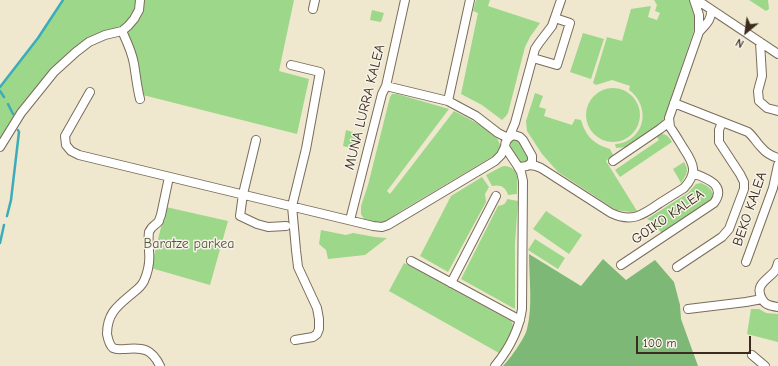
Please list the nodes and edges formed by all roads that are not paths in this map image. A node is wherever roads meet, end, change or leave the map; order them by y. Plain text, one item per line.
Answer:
1 (140, 0) edge
2 (315, 0) edge
3 (405, 0) edge
4 (470, 0) edge
5 (561, 0) edge
6 (694, 0) edge
7 (697, 0) edge
8 (313, 9) dead end
9 (711, 10) junction
10 (555, 18) junction
11 (726, 20) junction
12 (703, 22) junction
13 (122, 31) junction
14 (760, 42) junction
15 (778, 54) edge
16 (533, 58) junction
17 (291, 65) dead end
18 (386, 86) junction
19 (90, 92) dead end
20 (140, 99) dead end
21 (448, 101) junction
22 (674, 103) junction
23 (778, 111) edge
24 (517, 118) junction
25 (669, 122) junction
26 (722, 122) junction
27 (509, 137) junction
28 (256, 140) dead end
29 (522, 140) junction
30 (0, 147) edge
31 (505, 147) junction
32 (778, 158) edge
33 (495, 161) junction
34 (613, 161) dead end
35 (516, 164) junction
36 (529, 165) junction
37 (778, 165) edge
38 (693, 173) junction
39 (169, 177) junction
40 (523, 180) junction
41 (243, 194) junction
42 (496, 196) dead end
43 (292, 206) junction
44 (350, 220) junction
45 (286, 226) dead end
46 (411, 261) dead end
47 (746, 262) dead end
48 (778, 264) edge
49 (621, 265) dead end
50 (677, 267) dead end
51 (451, 283) junction
52 (762, 299) junction
53 (778, 307) edge
54 (688, 309) dead end
55 (520, 320) junction
56 (295, 340) dead end
57 (752, 355) dead end
58 (160, 366) edge
59 (495, 366) edge
60 (765, 366) edge

1 - 13 street
2 - 8 street
3 - 18 street, MUNA LURRA KALEA
4 - 21 street
5 - 10 street
6 - 12 street
7 - 9 street
9 - 11 street
9 - 12 street
10 - 16 street
10 - 16 street
11 - 12 street
11 - 14 street
12 - 22 street
13 - 20 street
13 - 30 street
14 - 15 street
14 - 23 street
16 - 24 street
17 - 43 street
18 - 21 street
18 - 44 street, MUNA LURRA KALEA
19 - 39 street
21 - 27 street
22 - 25 street
22 - 26 street
24 - 27 street
24 - 29 street
25 - 34 street
25 - 38 street
26 - 32 street
26 - 50 street
27 - 29 street
27 - 31 street
28 - 41 street
29 - 36 street
31 - 33 street
31 - 35 street
33 - 35 street
33 - 44 street
35 - 36 street
35 - 40 street
36 - 38 street
36 - 40 street
37 - 47 street, BEKO KALEA
38 - 49 street, GOIKO KALEA
39 - 41 street
39 - 58 street
40 - 55 street
41 - 43 street
41 - 45 street
42 - 51 street
43 - 44 street
43 - 56 street
46 - 51 street
48 - 52 street
51 - 55 street
52 - 53 street
52 - 54 street
55 - 59 street
57 - 60 street

